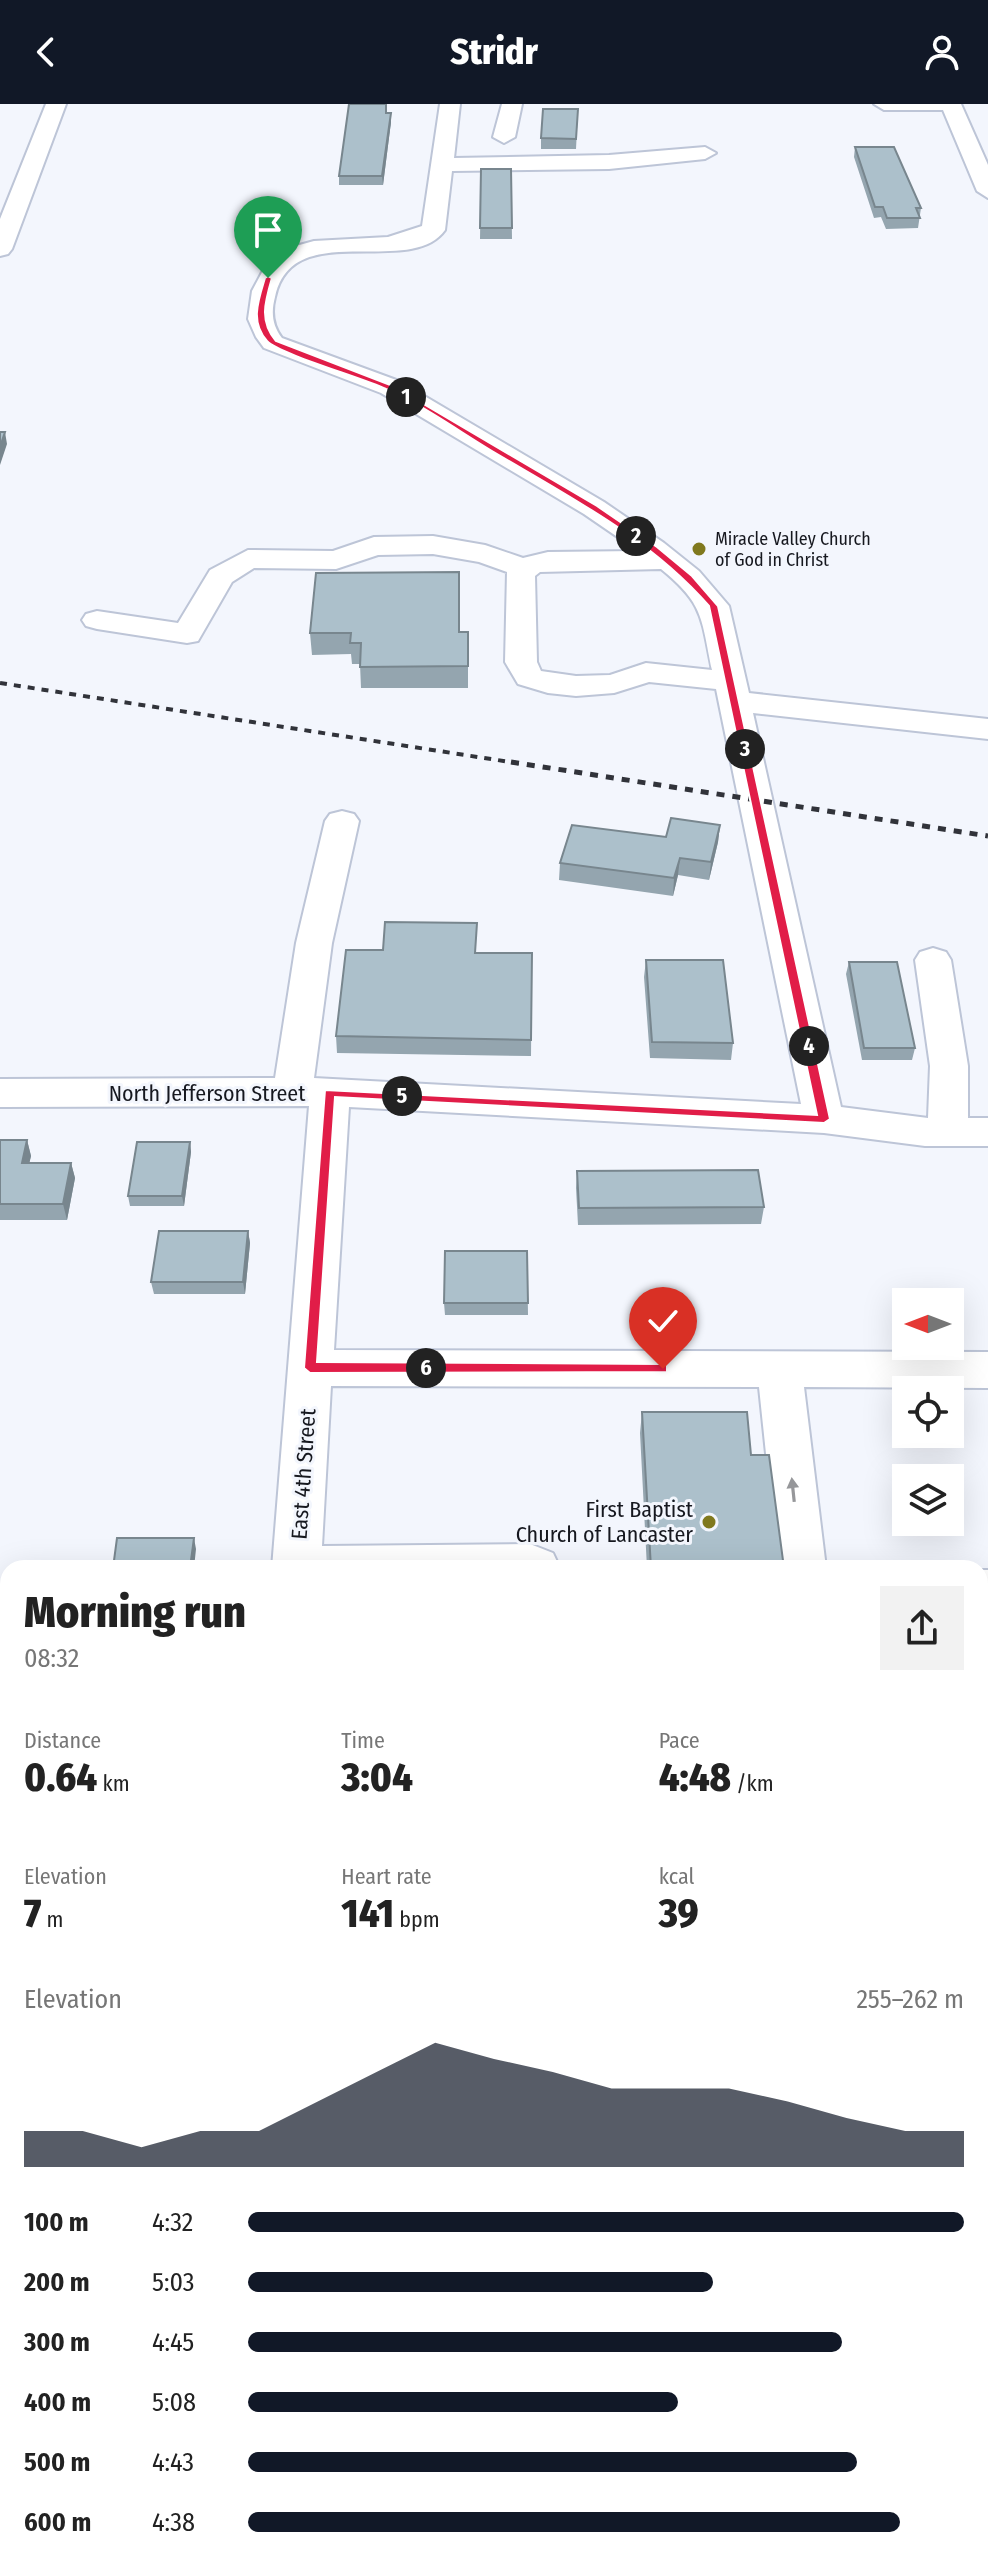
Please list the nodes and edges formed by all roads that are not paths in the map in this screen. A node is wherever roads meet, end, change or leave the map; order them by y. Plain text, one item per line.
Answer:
1 (56, 104) edge
2 (450, 104) edge
3 (512, 104) edge
4 (884, 104) edge
5 (951, 104) edge
6 (504, 137) dead end
7 (705, 153) dead end
8 (443, 165) junction
9 (988, 191) edge
10 (0, 249) edge
11 (668, 560) junction
12 (526, 569) junction
13 (97, 620) dead end
14 (732, 691) junction
15 (988, 729) edge
16 (342, 821) dead end
17 (933, 960) dead end
18 (312, 1092) junction
19 (0, 1093) edge
20 (824, 1119) junction
21 (948, 1132) junction
22 (988, 1132) edge
23 (310, 1368) junction
24 (780, 1369) junction
25 (988, 1370) edge
26 (297, 1560) edge
27 (801, 1560) edge

1 - 10 street
2 - 8 street
3 - 6 street
4 - 5 street
5 - 9 street
7 - 8 street
8 - 11 street
11 - 12 street
11 - 14 street
12 - 13 street
12 - 14 street
14 - 15 street
14 - 20 street
16 - 18 street, East 4th Street
17 - 21 street
18 - 19 street, North Jefferson Street
18 - 20 street, North Jefferson Street
18 - 23 street, East 4th Street
20 - 21 street, North Jefferson Street
21 - 22 street, North Jefferson Street
23 - 24 street
23 - 26 street, East 4th Street
24 - 25 street
27 -> 24 street

